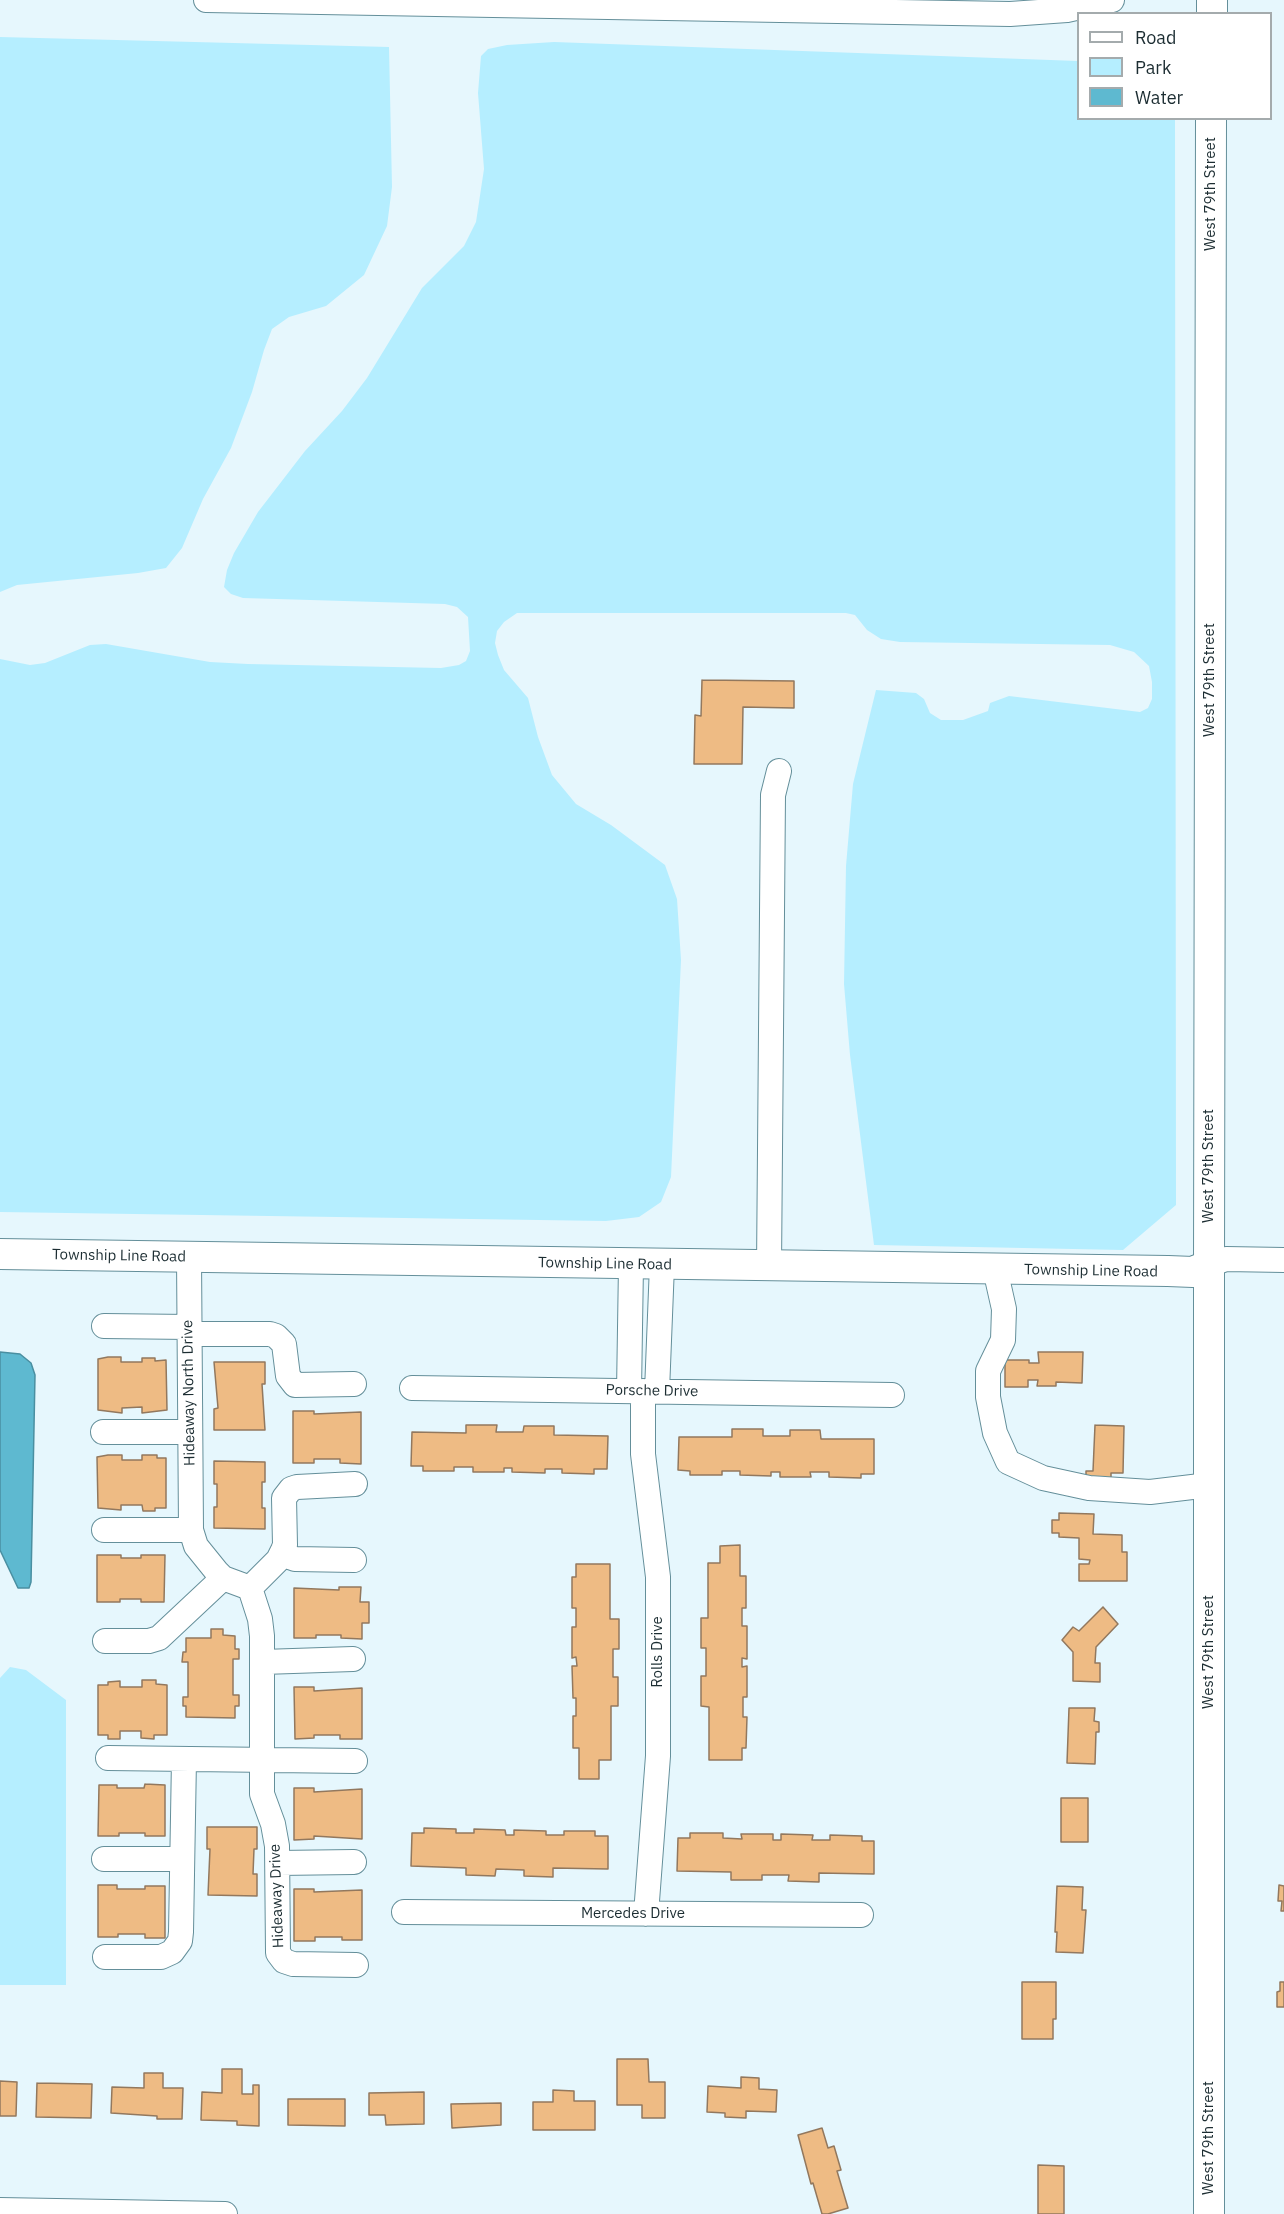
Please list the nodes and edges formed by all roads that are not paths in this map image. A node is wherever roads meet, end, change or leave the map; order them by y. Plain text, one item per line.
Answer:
1 (206, 0) edge
2 (1112, 0) edge
3 (485, 2) edge
4 (855, 5) edge
5 (1211, 120) edge
6 (779, 771) dead end
7 (0, 1254) edge
8 (189, 1257) junction
9 (1284, 1260) edge
10 (631, 1265) junction
11 (662, 1265) junction
12 (1209, 1265) junction
13 (769, 1267) junction
14 (995, 1269) junction
15 (105, 1326) dead end
16 (189, 1330) junction
17 (354, 1384) dead end
18 (412, 1388) dead end
19 (643, 1391) junction
20 (892, 1395) dead end
21 (103, 1432) dead end
22 (190, 1432) junction
23 (355, 1484) dead end
24 (1209, 1485) junction
25 (104, 1530) dead end
26 (190, 1530) junction
27 (281, 1554) junction
28 (354, 1560) dead end
29 (223, 1578) junction
30 (250, 1588) junction
31 (105, 1641) dead end
32 (353, 1659) dead end
33 (263, 1662) junction
34 (108, 1758) dead end
35 (184, 1759) junction
36 (264, 1760) junction
37 (355, 1761) dead end
38 (104, 1859) dead end
39 (182, 1859) junction
40 (354, 1862) dead end
41 (278, 1863) junction
42 (404, 1912) dead end
43 (646, 1914) junction
44 (861, 1916) dead end
45 (105, 1957) dead end
46 (356, 1965) dead end
47 (0, 2210) edge
48 (225, 2214) edge
49 (1209, 2214) edge

1 - 3 street
2 - 4 street
3 - 4 street
5 - 12 main road, West 79th Street
6 - 13 street
7 - 8 main road, Township Line Road
8 - 10 main road, Township Line Road
8 - 16 street, Hideaway North Drive
9 - 12 street
10 - 11 main road, Township Line Road
10 - 19 street, Rolls Drive
11 - 13 main road, Township Line Road
11 - 19 street, Rolls Drive
12 - 14 main road, Township Line Road
12 - 24 main road, West 79th Street
13 - 14 main road, Township Line Road
14 - 24 street
15 - 16 street
16 - 17 street
16 - 22 street, Hideaway North Drive
18 - 19 street, Porsche Drive
19 - 20 street, Porsche Drive
19 - 43 street, Rolls Drive
21 - 22 street
22 - 26 street, Hideaway North Drive
23 - 27 street
24 - 49 main road, West 79th Street
25 - 26 street
26 - 29 street
27 - 28 street
27 - 30 street
29 - 30 street
29 - 31 street
30 - 33 street, Hideaway Drive
32 - 33 street
33 - 36 street, Hideaway Drive
34 - 35 street
35 - 36 street
35 - 39 street
36 - 37 street
36 - 41 street, Hideaway Drive
38 - 39 street
39 - 45 street
40 - 41 street
41 - 46 street, Hideaway Drive
42 - 43 street, Mercedes Drive
43 - 44 street, Mercedes Drive
47 - 48 street

